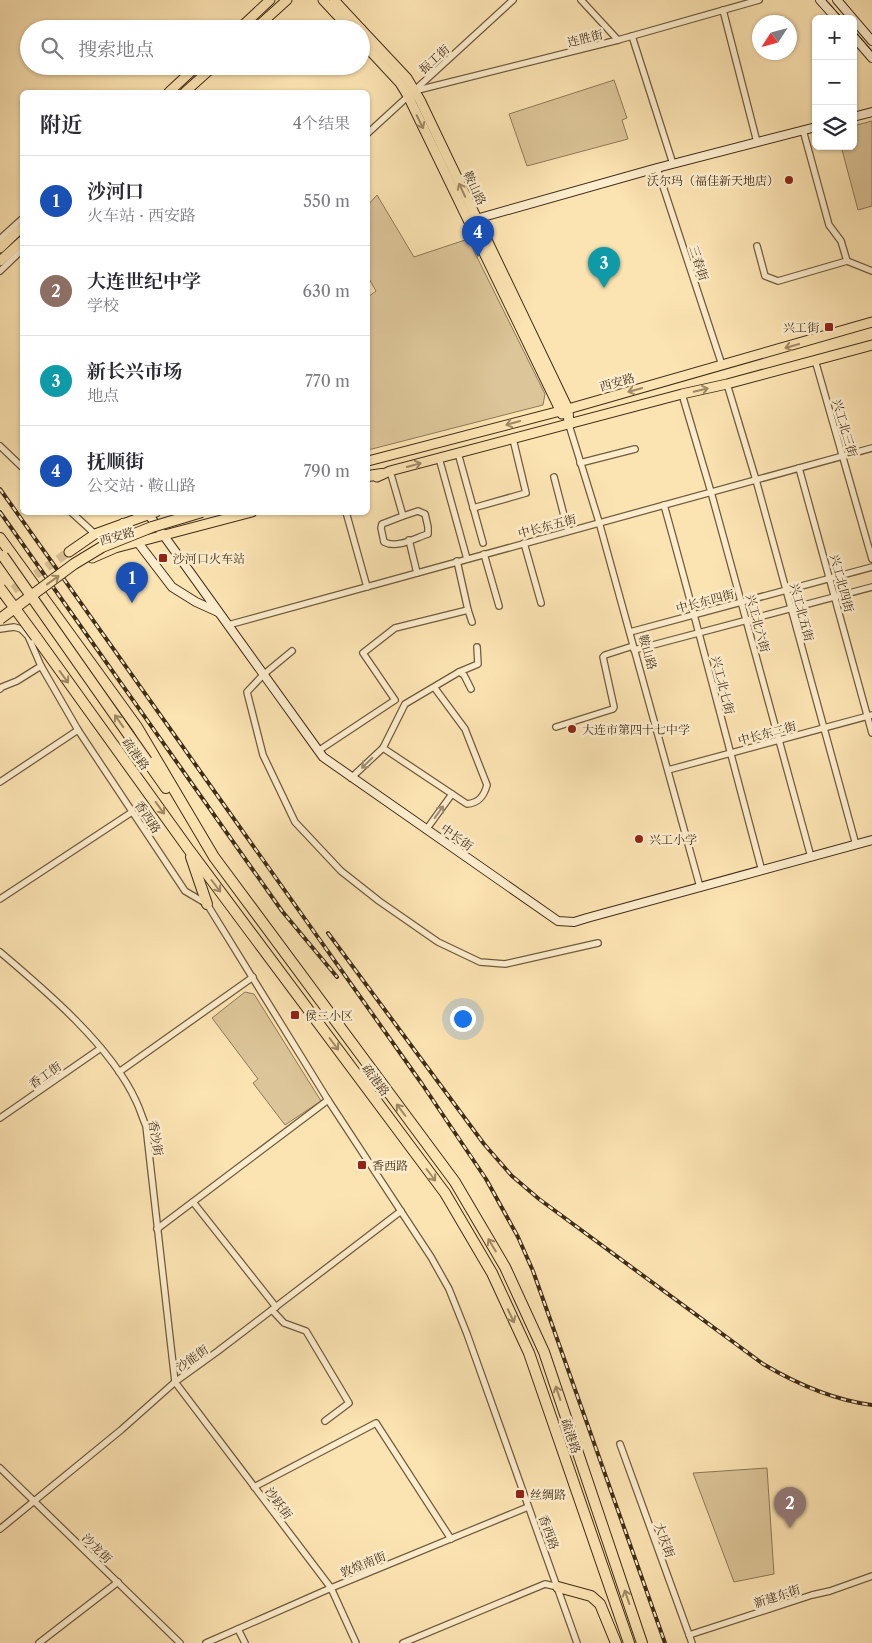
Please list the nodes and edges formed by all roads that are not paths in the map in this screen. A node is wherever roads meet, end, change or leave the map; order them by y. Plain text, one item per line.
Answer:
1 (270, 0) edge
2 (287, 0) edge
3 (323, 0) edge
4 (334, 0) edge
5 (513, 0) edge
6 (581, 0) edge
7 (759, 0) edge
8 (820, 0) edge
9 (837, 0) edge
10 (723, 10) junction
11 (833, 15) edge
12 (249, 20) edge
13 (265, 20) edge
14 (342, 20) edge
15 (353, 20) edge
16 (632, 36) junction
17 (370, 39) edge
18 (618, 40) junction
19 (857, 41) edge
20 (872, 41) edge
21 (370, 51) edge
22 (872, 58) edge
23 (188, 75) edge
24 (204, 75) edge
25 (171, 90) edge
26 (187, 90) edge
27 (411, 94) junction
28 (872, 112) edge
29 (857, 116) edge
30 (812, 128) edge
31 (803, 130) junction
32 (370, 131) edge
33 (757, 142) junction
34 (673, 164) junction
35 (657, 168) junction
36 (476, 219) junction
37 (20, 221) edge
38 (20, 229) edge
39 (0, 239) edge
40 (20, 243) edge
41 (757, 246) dead end
42 (0, 248) edge
43 (20, 252) edge
44 (847, 261) junction
45 (0, 262) edge
46 (0, 271) edge
47 (872, 271) edge
48 (872, 322) edge
49 (872, 344) edge
50 (815, 360) junction
51 (722, 365) junction
52 (727, 384) junction
53 (682, 394) junction
54 (564, 410) junction
55 (569, 424) junction
56 (513, 439) junction
57 (0, 446) edge
58 (872, 448) edge
59 (635, 449) dead end
60 (458, 453) junction
61 (842, 456) junction
62 (439, 458) junction
63 (370, 460) edge
64 (580, 464) junction
65 (20, 465) edge
66 (799, 468) junction
67 (386, 473) junction
68 (370, 476) edge
69 (554, 478) dead end
70 (370, 479) edge
71 (756, 480) junction
72 (711, 492) junction
73 (664, 505) junction
74 (473, 508) junction
75 (74, 515) edge
76 (149, 515) edge
77 (153, 515) edge
78 (192, 515) edge
79 (241, 515) edge
80 (347, 515) edge
81 (403, 516) junction
82 (599, 522) junction
83 (124, 523) junction
84 (568, 531) junction
85 (95, 534) junction
86 (164, 536) junction
87 (0, 538) edge
88 (408, 540) junction
89 (138, 543) junction
90 (483, 543) dead end
91 (524, 543) junction
92 (126, 546) junction
93 (0, 552) edge
94 (69, 552) tunnel mouth
95 (146, 553) junction
96 (484, 554) junction
97 (467, 559) junction
98 (872, 559) edge
99 (457, 561) junction
100 (78, 567) dead end
101 (872, 567) edge
102 (417, 572) junction
103 (830, 578) junction
104 (367, 586) junction
105 (872, 587) edge
106 (786, 590) junction
107 (1, 595) edge
108 (836, 597) junction
109 (742, 602) junction
110 (540, 603) dead end
111 (498, 606) dead end
112 (791, 609) junction
113 (468, 610) junction
114 (218, 612) junction
115 (695, 614) junction
116 (12, 615) dead end
117 (0, 619) edge
118 (747, 620) junction
119 (472, 622) dead end
120 (0, 624) edge
121 (228, 625) junction
122 (0, 629) edge
123 (630, 632) junction
124 (700, 633) junction
125 (477, 647) dead end
126 (634, 648) junction
127 (292, 651) dead end
128 (41, 666) junction
129 (460, 672) junction
130 (263, 675) junction
131 (434, 687) junction
132 (0, 689) edge
133 (471, 689) dead end
134 (870, 716) edge
135 (556, 727) dead end
136 (824, 728) junction
137 (78, 730) junction
138 (872, 733) edge
139 (779, 740) junction
140 (383, 748) junction
141 (318, 751) junction
142 (730, 753) junction
143 (668, 770) junction
144 (351, 778) junction
145 (0, 782) edge
146 (452, 794) junction
147 (132, 812) junction
148 (426, 830) junction
149 (872, 840) edge
150 (856, 845) junction
151 (187, 847) junction
152 (214, 857) junction
153 (811, 857) junction
154 (762, 871) junction
155 (700, 887) junction
156 (0, 900) edge
157 (207, 904) junction
158 (598, 943) dead end
159 (0, 952) edge
160 (253, 978) junction
161 (101, 1048) junction
162 (119, 1072) junction
163 (328, 1100) junction
164 (0, 1118) edge
165 (193, 1202) junction
166 (401, 1212) junction
167 (157, 1229) junction
168 (274, 1309) junction
169 (175, 1382) junction
170 (325, 1421) dead end
171 (620, 1444) dead end
172 (0, 1468) edge
173 (254, 1487) junction
174 (34, 1501) junction
175 (528, 1506) junction
176 (0, 1529) edge
177 (450, 1539) junction
178 (872, 1576) edge
179 (118, 1582) junction
180 (558, 1587) junction
181 (331, 1588) junction
182 (238, 1629) junction
183 (689, 1635) junction
184 (39, 1643) edge
185 (180, 1643) edge
186 (206, 1643) edge
187 (245, 1643) edge
188 (356, 1643) edge
189 (403, 1643) edge
190 (577, 1643) edge
191 (616, 1643) edge
192 (629, 1643) edge
193 (642, 1643) edge
194 (692, 1643) edge

1 - 12 main road
2 - 13 main road
3 - 14 main road
4 - 15 main road, 鞍山路
5 - 27 street, 振工街
6 - 18 street
7 - 10 street, 连胜街
8 - 11 street
9 - 20 street
10 - 16 street, 连胜街
10 - 33 street
16 - 18 street, 连胜街
16 - 34 street
17 - 27 main road, 鞍山路
18 - 27 street, 连胜街
19 - 22 street
21 - 27 main road, 鞍山路
23 - 25 main road
24 - 26 main road
27 - 32 street, 振工街
36 -> 27 main road, 鞍山路
27 -> 54 main road, 鞍山路
28 - 29 street
30 - 31 street
31 - 33 street
31 - 44 street
33 - 34 street
34 - 35 street
35 - 36 street
35 - 51 street, 三春街
36 - 54 main road, 鞍山路
37 - 39 street
38 - 42 main road
40 - 45 main road
41 - 44 street
43 - 46 street
44 - 47 street
48 -> 51 main road, 西安路
49 - 50 main road
50 - 52 main road
50 - 61 street, 兴工北三街
51 -> 54 main road, 西安路
53 -> 52 main road
52 - 71 street, 兴工北五街
53 - 55 main road
53 - 72 street, 兴工北六街
54 - 55 main road, 鞍山路
54 -> 63 main road, 西安路
55 - 56 main road
55 - 64 street, 鞍山路
56 - 60 main road
56 - 74 street
57 - 65 street
58 - 61 street, 中长东五街
59 - 64 street
60 - 62 main road
60 - 74 street
61 - 66 street, 中长东五街
61 - 98 street, 兴工北三街
67 -> 62 main road
62 - 97 street
64 - 82 street, 鞍山路
66 - 71 street, 中长东五街
66 - 103 street, 兴工北四街
67 - 68 highway
67 - 70 main road
67 - 81 street
69 - 84 street
71 - 72 street, 中长东五街
71 - 106 street, 兴工北五街
72 - 73 street, 中长东五街
72 - 109 street, 兴工北六街
73 - 82 street, 中长东五街
73 - 115 street, 兴工北七街
74 - 90 street
75 - 85 street
76 - 83 main road, 西安路
77 - 86 street, 中长街
117 -> 78 highway, bridge
79 - 86 main road, 西安路
80 - 104 street
81 - 88 street
81 - 88 street
82 - 84 street, 中长东五街
82 - 123 street, 鞍山路
83 - 85 main road, 西安路
83 - 89 street
84 - 91 street, 中长东五街
85 - 94 main road, 西安路
86 - 89 main road, 西安路
86 - 114 street, 中长街
87 - 152 highway
88 - 102 street
89 - 92 main road, 西安路
89 - 95 street
91 - 96 street, 中长东五街
91 - 110 street
92 - 95 street
92 - 100 main road, 西安路
152 -> 93 highway, bridge
95 - 114 street
96 - 97 street, 中长东五街
96 - 111 street
97 - 99 street, 中长东五街
99 - 102 street, 中长东五街
99 - 113 street
101 - 103 street, 中长东四街
102 - 104 street, 中长东五街
103 - 106 street, 中长东四街
103 - 108 street, 兴工北四街
104 - 121 street, 中长东五街
105 - 108 street
106 - 109 street, 中长东四街
106 - 112 street, 兴工北五街
107 -> 151 highway, 疏港路, bridge
108 - 112 street
108 - 134 street, 兴工北四街
109 - 115 street, 中长东四街
109 - 118 street, 兴工北六街
112 - 118 street
112 - 136 street, 兴工北五街
113 - 119 street
113 - 141 street
114 - 121 street, 中长街
115 - 123 street, 中长东四街
115 - 124 street, 兴工北七街
116 - 120 main road
118 - 124 street
118 - 139 street, 兴工北六街
121 - 130 street, 中长街
122 - 128 street, 香西路
123 - 126 street, 鞍山路
124 - 126 street
124 - 142 street, 兴工北七街
125 - 129 street
126 - 135 street
126 - 143 street, 鞍山路
127 - 130 street
128 - 132 street
128 - 137 street, 香西路
129 - 131 street
129 - 133 street
130 - 141 street, 中长街
130 - 158 street
131 - 140 street
131 - 146 street
134 - 136 street, 中长东二街
134 - 138 street, 兴工北四街
136 - 139 street, 中长东二街
136 - 150 street, 兴工北五街
137 - 145 street
137 - 147 street, 香西路
139 - 142 street, 中长东二街
139 - 153 street, 兴工北六街
140 -> 144 street
140 - 146 street
141 - 144 street, 中长街
142 - 143 street, 中长东二街
142 - 154 street, 兴工北七街
143 - 155 street, 鞍山路
144 - 148 street, 中长街
148 -> 146 street
147 - 156 street
147 - 157 street, 香西路
148 - 155 street, 中长街
149 - 150 street, 中长街
150 - 153 street, 中长街
151 - 157 highway
151 -> 192 highway, 疏港路
193 -> 152 highway
153 - 154 street, 中长街
154 - 155 street, 中长街
157 - 160 street, 香西路
159 - 161 street, 香沙街
160 - 162 street
160 - 163 street, 香西路
161 - 162 street, 香沙街
161 - 164 street, 香工街
162 - 167 street, 香沙街
163 - 165 street
163 - 166 street, 香西路
165 - 167 street
165 - 168 street
166 - 168 street, 沙能街
166 - 175 street, 香西路
167 - 169 street, 香沙街
168 - 169 street, 沙能街
168 - 170 street
169 - 173 street, 沙跃街
169 - 174 street, 沙能街
171 - 183 street, 大庆街
172 - 174 street, 沙龙街
173 - 177 street
173 - 181 street, 沙跃街
174 - 176 street, 沙能街
174 - 179 street, 沙龙街
175 - 177 street, 敦煌南街
175 - 180 street, 香西路
177 - 181 street, 敦煌南街
178 - 183 street, 新建东街
179 - 184 street
179 - 185 street, 沙龙街
180 - 189 street
180 - 190 street, 香西路
180 - 191 highway
181 - 182 street, 敦煌南街
181 - 188 street, 沙跃街
182 - 186 street, 敦煌南街
182 - 187 street
183 - 194 street, 大庆街

